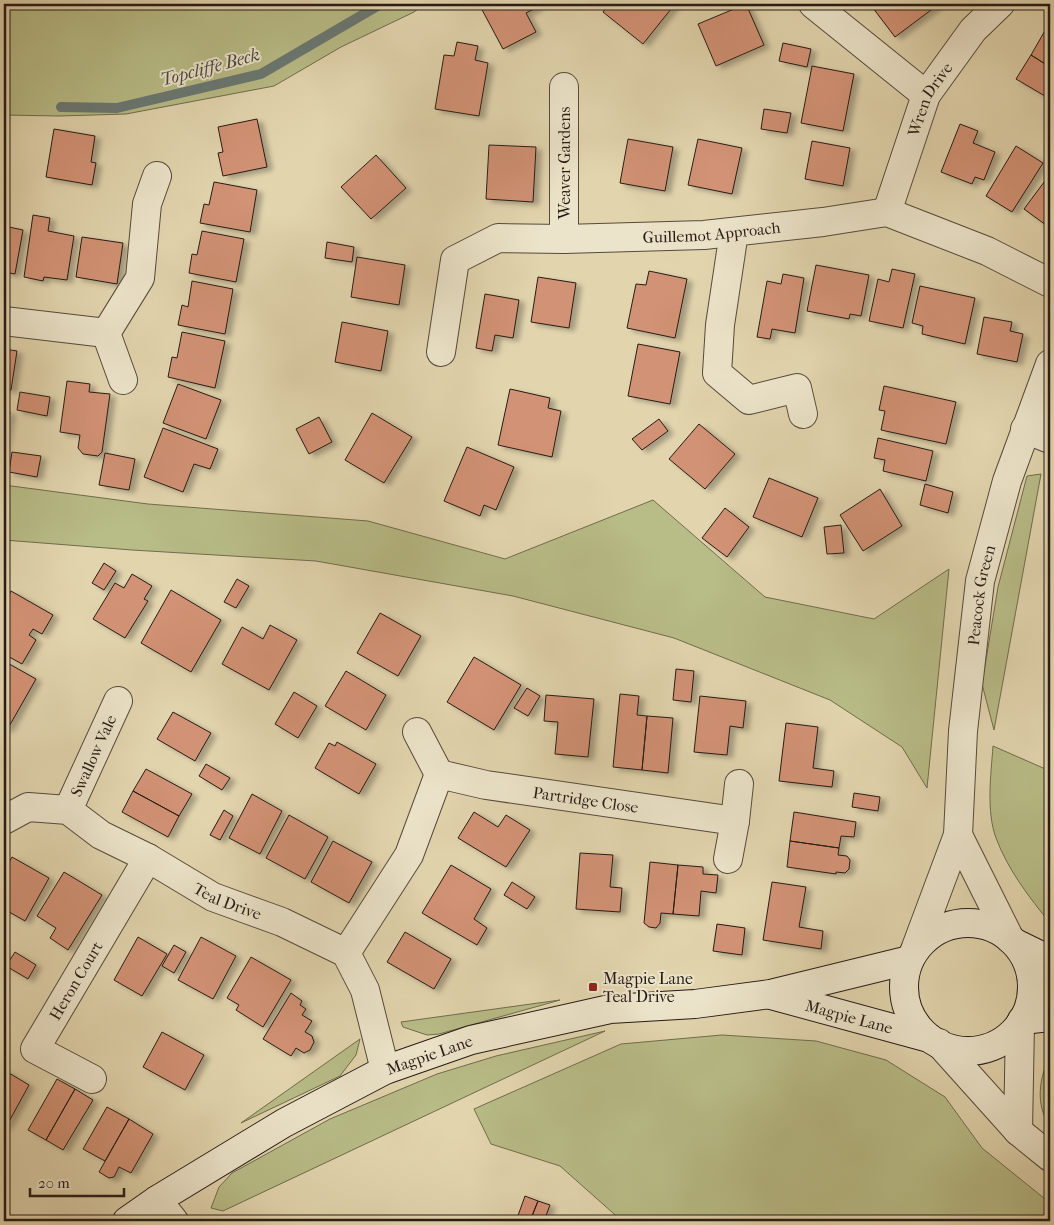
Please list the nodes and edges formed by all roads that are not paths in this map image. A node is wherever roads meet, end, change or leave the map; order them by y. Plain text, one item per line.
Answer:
1 (813, 4) edge
2 (1000, 4) edge
3 (564, 87) dead end
4 (926, 95) junction
5 (157, 176) dead end
6 (887, 212) junction
7 (734, 232) junction
8 (564, 239) junction
9 (1050, 283) edge
10 (4, 321) edge
11 (106, 333) junction
12 (441, 352) dead end
13 (1050, 364) edge
14 (123, 380) dead end
15 (803, 414) dead end
16 (1025, 429) junction
17 (1050, 439) edge
18 (118, 701) dead end
19 (416, 732) dead end
20 (439, 774) junction
21 (739, 784) dead end
22 (68, 810) junction
23 (4, 820) edge
24 (734, 821) junction
25 (958, 835) junction
26 (148, 858) junction
27 (728, 859) dead end
28 (1012, 941) junction
29 (346, 953) junction
30 (912, 955) junction
31 (1050, 960) edge
32 (770, 994) junction
33 (1050, 1017) edge
34 (1021, 1022) junction
35 (934, 1040) junction
36 (385, 1070) junction
37 (92, 1079) dead end
38 (1018, 1131) junction
39 (1050, 1157) edge
40 (157, 1200) junction
41 (127, 1221) edge
42 (174, 1221) edge

1 - 4 street
2 - 4 street, Wren Drive
3 - 8 street, Weaver Gardens
4 - 6 street, Wren Drive
5 - 11 street
6 - 7 street, Guillemot Approach
6 - 9 street
7 - 8 street, Guillemot Approach
7 - 15 street
8 - 12 street, Guillemot Approach
10 - 11 street
11 - 14 street
13 - 16 street, Peacock Green
16 - 17 street
16 - 25 street, Peacock Green
18 - 22 street, Swallow Vale
19 - 20 street
20 - 24 street, Partridge Close
20 - 29 street
21 - 24 street
22 - 23 street
22 - 26 street, Teal Drive
24 - 27 street
25 - 28 street, Peacock Green
25 - 30 street, Peacock Green
26 - 29 street, Teal Drive
26 - 37 street, Heron Court
28 - 30 street
28 - 31 street
28 - 34 street
29 - 36 street
30 - 32 street, Magpie Lane
30 - 35 street
32 - 35 street, Magpie Lane
32 - 36 street, Magpie Lane
33 - 34 street
34 - 35 street
34 - 38 street
35 - 38 street
36 - 40 street, Magpie Lane
38 - 39 street
40 - 41 street, Magpie Lane
40 - 42 street

